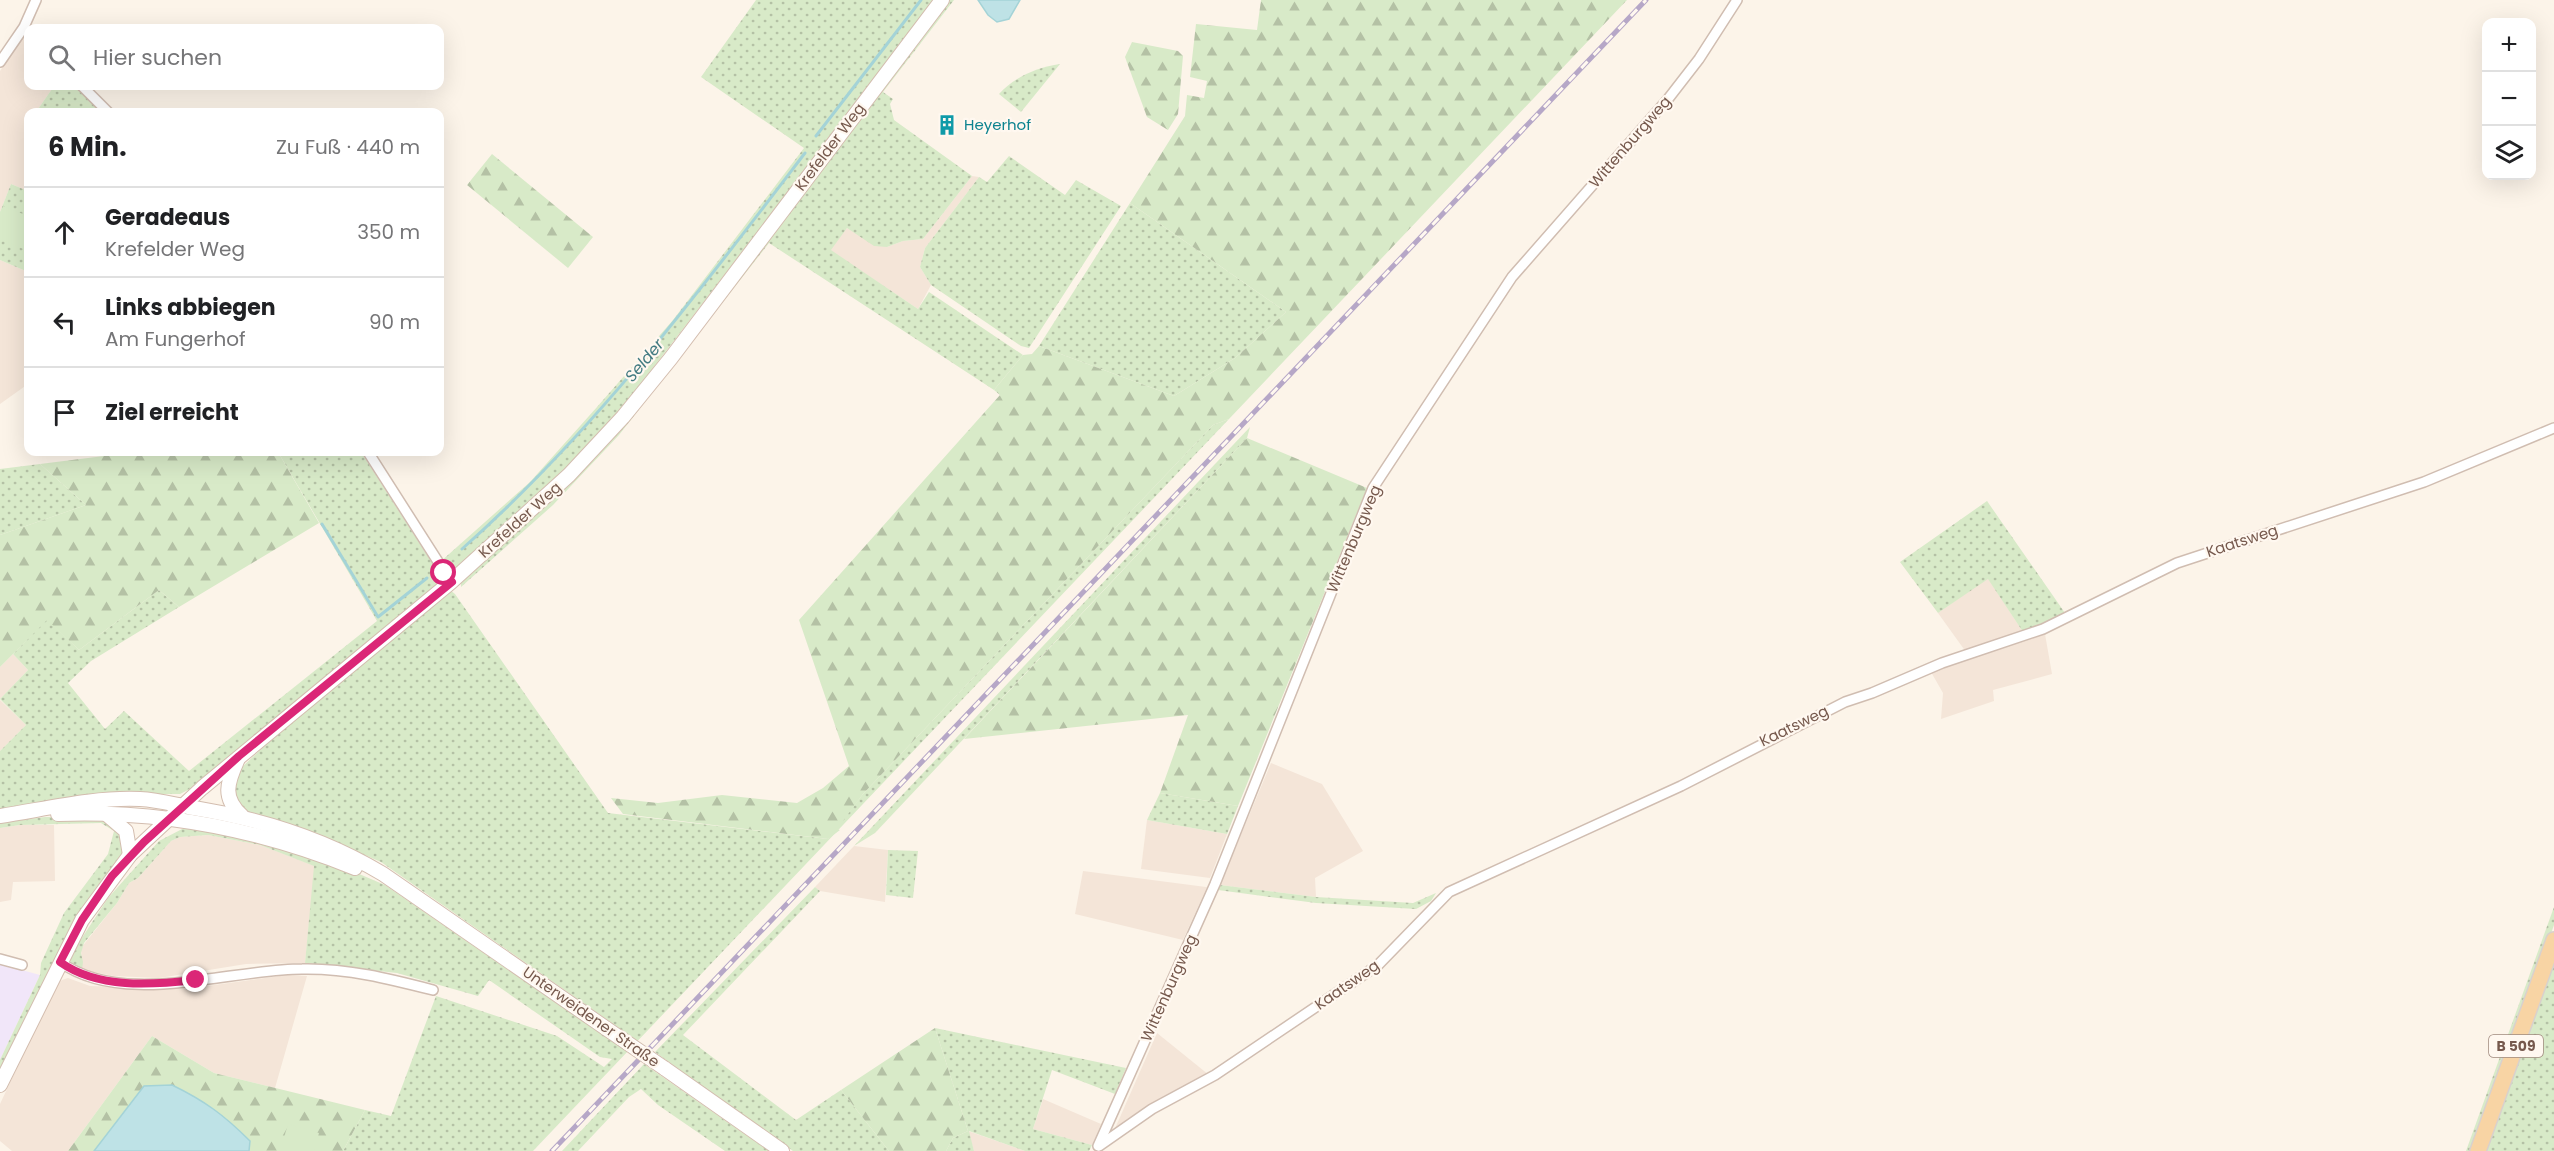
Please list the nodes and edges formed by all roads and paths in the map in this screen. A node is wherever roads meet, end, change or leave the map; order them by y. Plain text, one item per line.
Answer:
1 (36, 0) edge
2 (942, 0) edge
3 (1737, 0) edge
4 (28, 24) edge
5 (24, 32) edge
6 (0, 62) edge
7 (85, 90) edge
8 (104, 108) edge
9 (2554, 428) edge
10 (371, 456) edge
11 (452, 582) junction
12 (239, 756) junction
13 (182, 806) junction
14 (105, 813) junction
15 (0, 816) edge
16 (242, 816) junction
17 (169, 818) junction
18 (130, 855) junction
19 (399, 886) junction
20 (2554, 940) edge
21 (0, 959) edge
22 (60, 962) junction
23 (22, 965) dead end
24 (433, 990) dead end
25 (0, 1085) edge
26 (1097, 1148) edge
27 (782, 1151) edge
28 (2478, 1151) edge

1 - 4 street
2 - 11 street, Krefelder Weg
3 - 26 street, Wittenburgweg
5 - 6 street
7 - 8 street
9 - 26 street, Kaatsweg
10 - 11 street
11 - 12 street, Krefelder Weg
12 - 13 street, Krefelder Weg
12 - 16 street
13 - 15 street, Unterweidener Straße
13 - 16 street, Unterweidener Straße
13 - 17 street, Krefelder Weg
14 - 15 street, Unterweidener Straße
14 - 17 street, Unterweidener Straße
14 - 18 street
16 - 19 street, Unterweidener Straße
17 - 18 street, Krefelder Weg
17 - 19 street, Unterweidener Straße
18 - 22 street, Krefelder Weg
19 - 27 street, Unterweidener Straße, bridge
20 - 28 main road, B 509
21 - 23 street
22 - 24 street
22 - 25 street, Krefelder Weg

